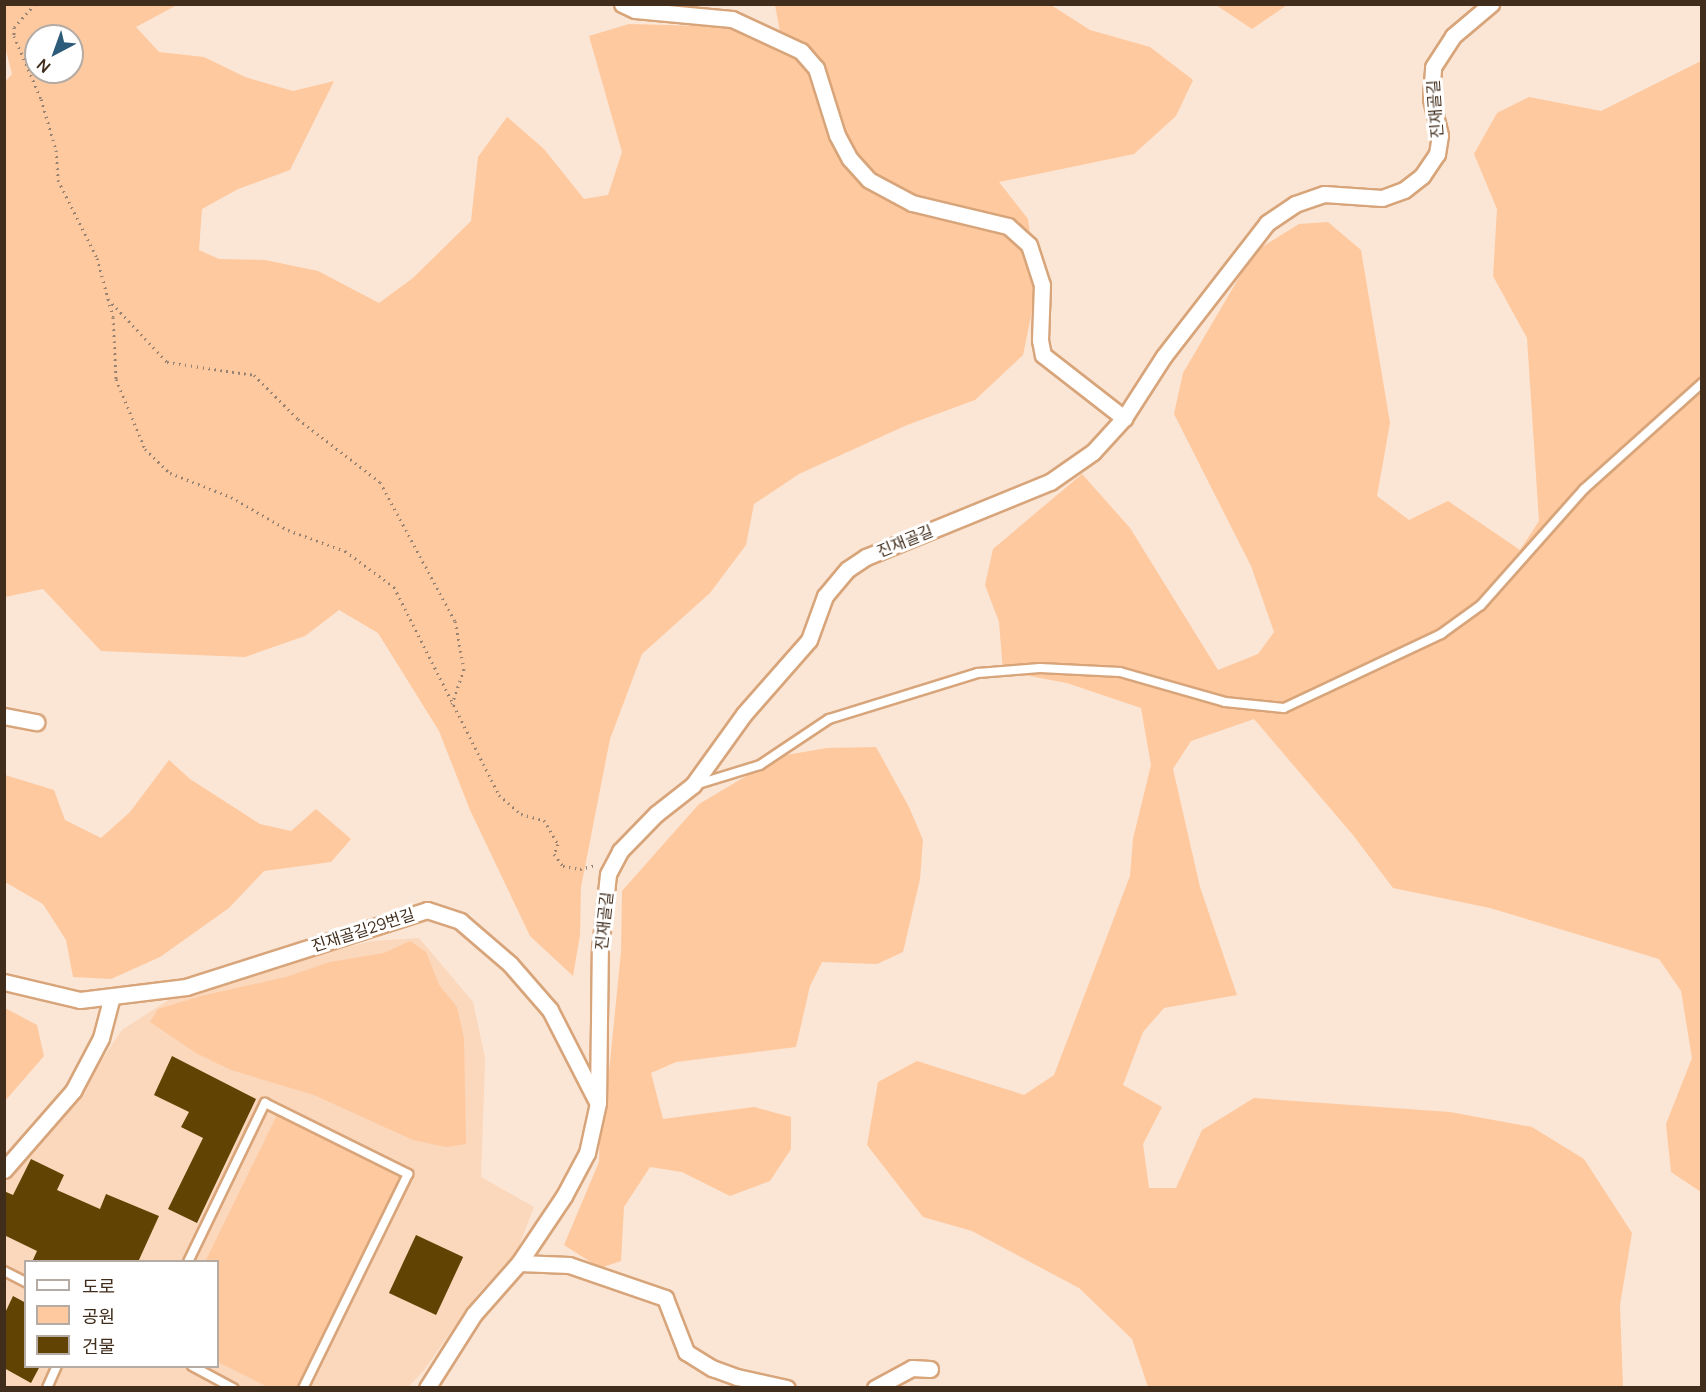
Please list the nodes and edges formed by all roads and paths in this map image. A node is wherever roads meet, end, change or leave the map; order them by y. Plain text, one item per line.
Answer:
1 (35, 4) edge
2 (622, 4) edge
3 (1491, 4) edge
4 (108, 299) junction
5 (1701, 383) edge
6 (1124, 418) junction
7 (452, 704) junction
8 (4, 716) edge
9 (36, 722) dead end
10 (693, 785) junction
11 (610, 869) junction
12 (4, 982) edge
13 (112, 996) junction
14 (598, 1103) junction
15 (4, 1170) edge
16 (189, 1260) edge
17 (519, 1263) junction
18 (4, 1271) edge
19 (24, 1281) edge
20 (56, 1368) edge
21 (196, 1368) edge
22 (930, 1369) dead end
23 (47, 1388) edge
24 (233, 1388) edge
25 (303, 1388) edge
26 (427, 1388) edge
27 (787, 1388) edge
28 (875, 1388) edge

1 - 4 path
2 - 6 street
3 - 6 street, 진재골길
4 - 7 path
4 - 7 path
5 - 10 lane
6 - 10 street, 진재골길
7 - 11 path
8 - 9 street
10 - 11 street, 진재골길
11 - 14 street, 진재골길
12 - 13 street, 진재골길29번길
13 - 14 street, 진재골길29번길
13 - 15 street
14 - 17 street, 진재골길
16 - 25 lane
17 - 26 street, 진재골길
17 - 27 street
18 - 19 lane
20 - 23 lane
21 - 24 lane
22 - 28 street

